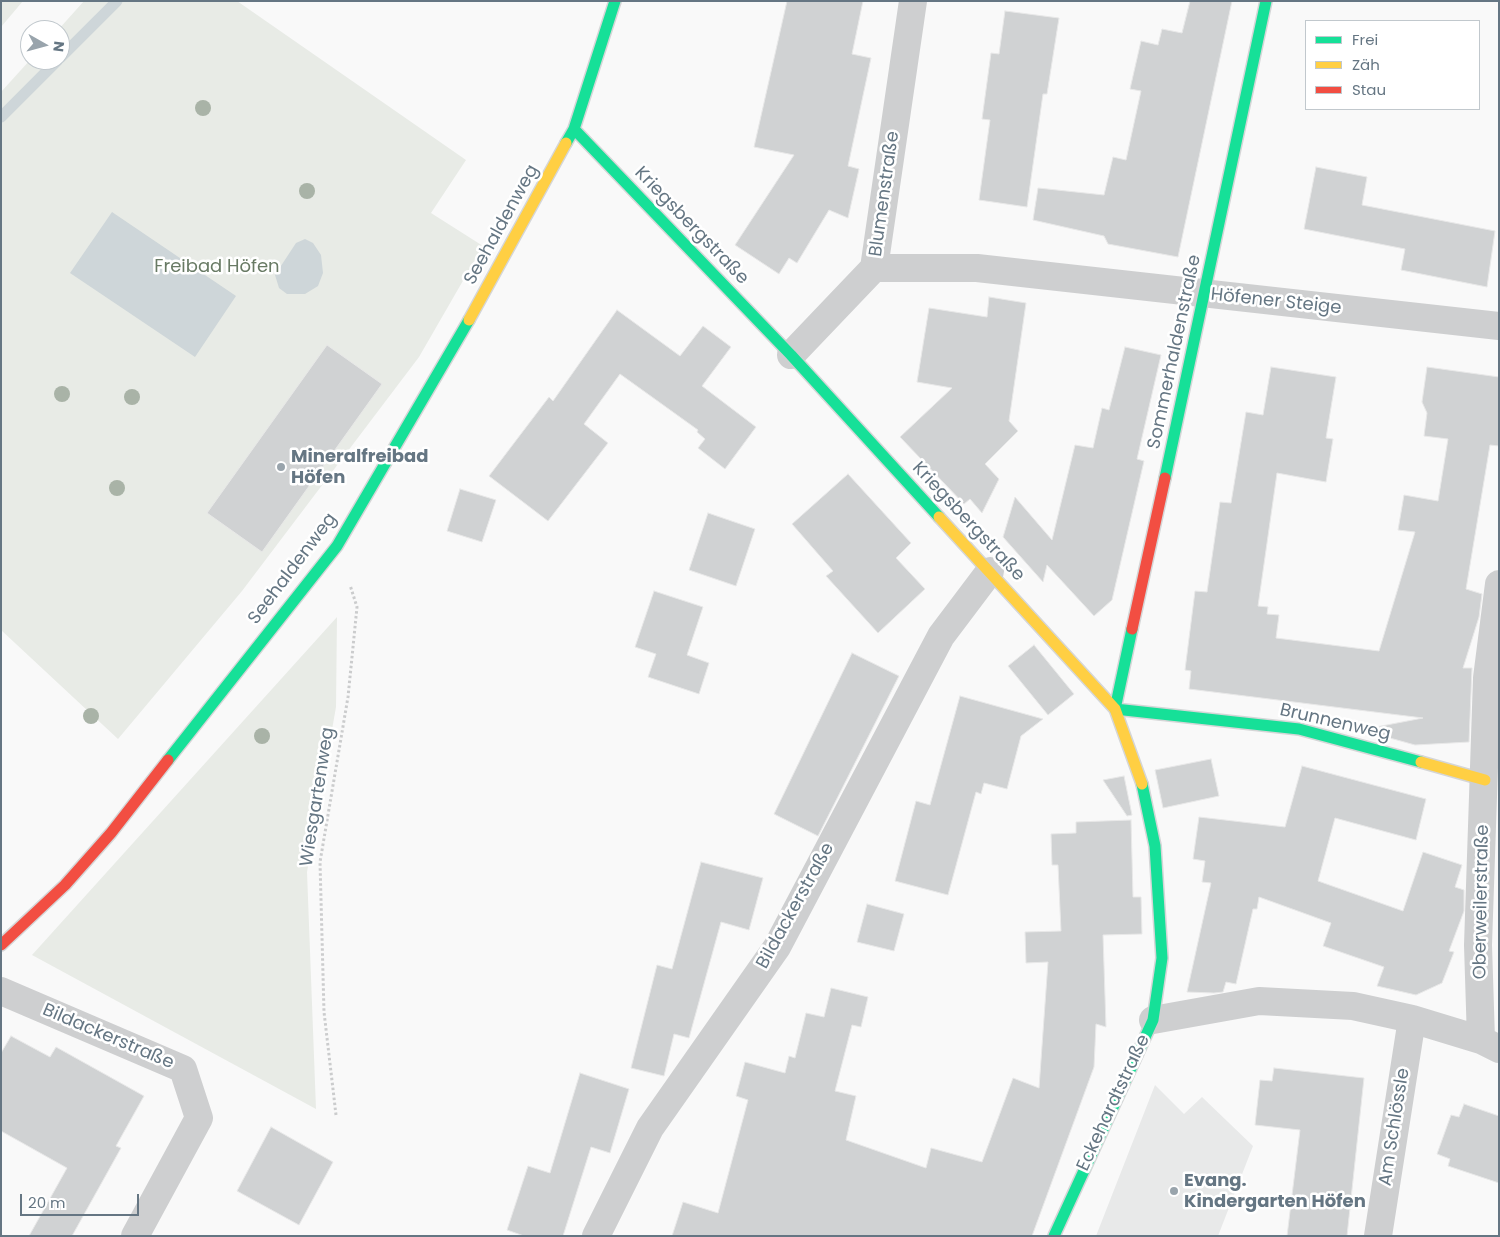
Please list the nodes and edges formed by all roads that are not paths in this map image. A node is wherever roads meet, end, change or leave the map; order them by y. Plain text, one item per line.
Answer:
1 (615, 1) edge
2 (913, 1) edge
3 (1266, 1) edge
4 (574, 129) junction
5 (874, 268) junction
6 (1205, 295) junction
7 (1499, 326) edge
8 (791, 355) junction
9 (990, 572) junction
10 (1499, 584) edge
11 (1115, 708) junction
12 (1485, 780) junction
13 (1, 946) edge
14 (1, 991) edge
15 (1412, 1019) junction
16 (1153, 1020) junction
17 (1490, 1044) edge
18 (135, 1236) edge
19 (596, 1236) edge
20 (1054, 1236) edge
21 (1378, 1236) edge

1 - 4 street, Seehaldenweg
2 - 5 street, Blumenstraße
3 - 6 street, Sommerhaldenstraße
4 - 8 street, Kriegsbergstraße
4 - 13 street, Seehaldenweg
5 - 6 street, Höfener Steige
5 - 8 street, Blumenstraße
6 - 7 street, Höfener Steige
6 - 11 street, Sommerhaldenstraße
8 - 9 street, Kriegsbergstraße
9 - 11 street, Kriegsbergstraße
9 - 19 street, Bildackerstraße
10 - 12 street, Oberweilerstraße
11 - 12 street, Brunnenweg
11 - 16 street, Kriegsbergstraße
12 - 17 street, Oberweilerstraße
14 - 18 street, Bildackerstraße
15 - 16 street, Eckehardtstraße
15 - 17 street, Eckehardtstraße
15 - 21 street, Am Schlössle
16 - 20 street, Eckehardtstraße

